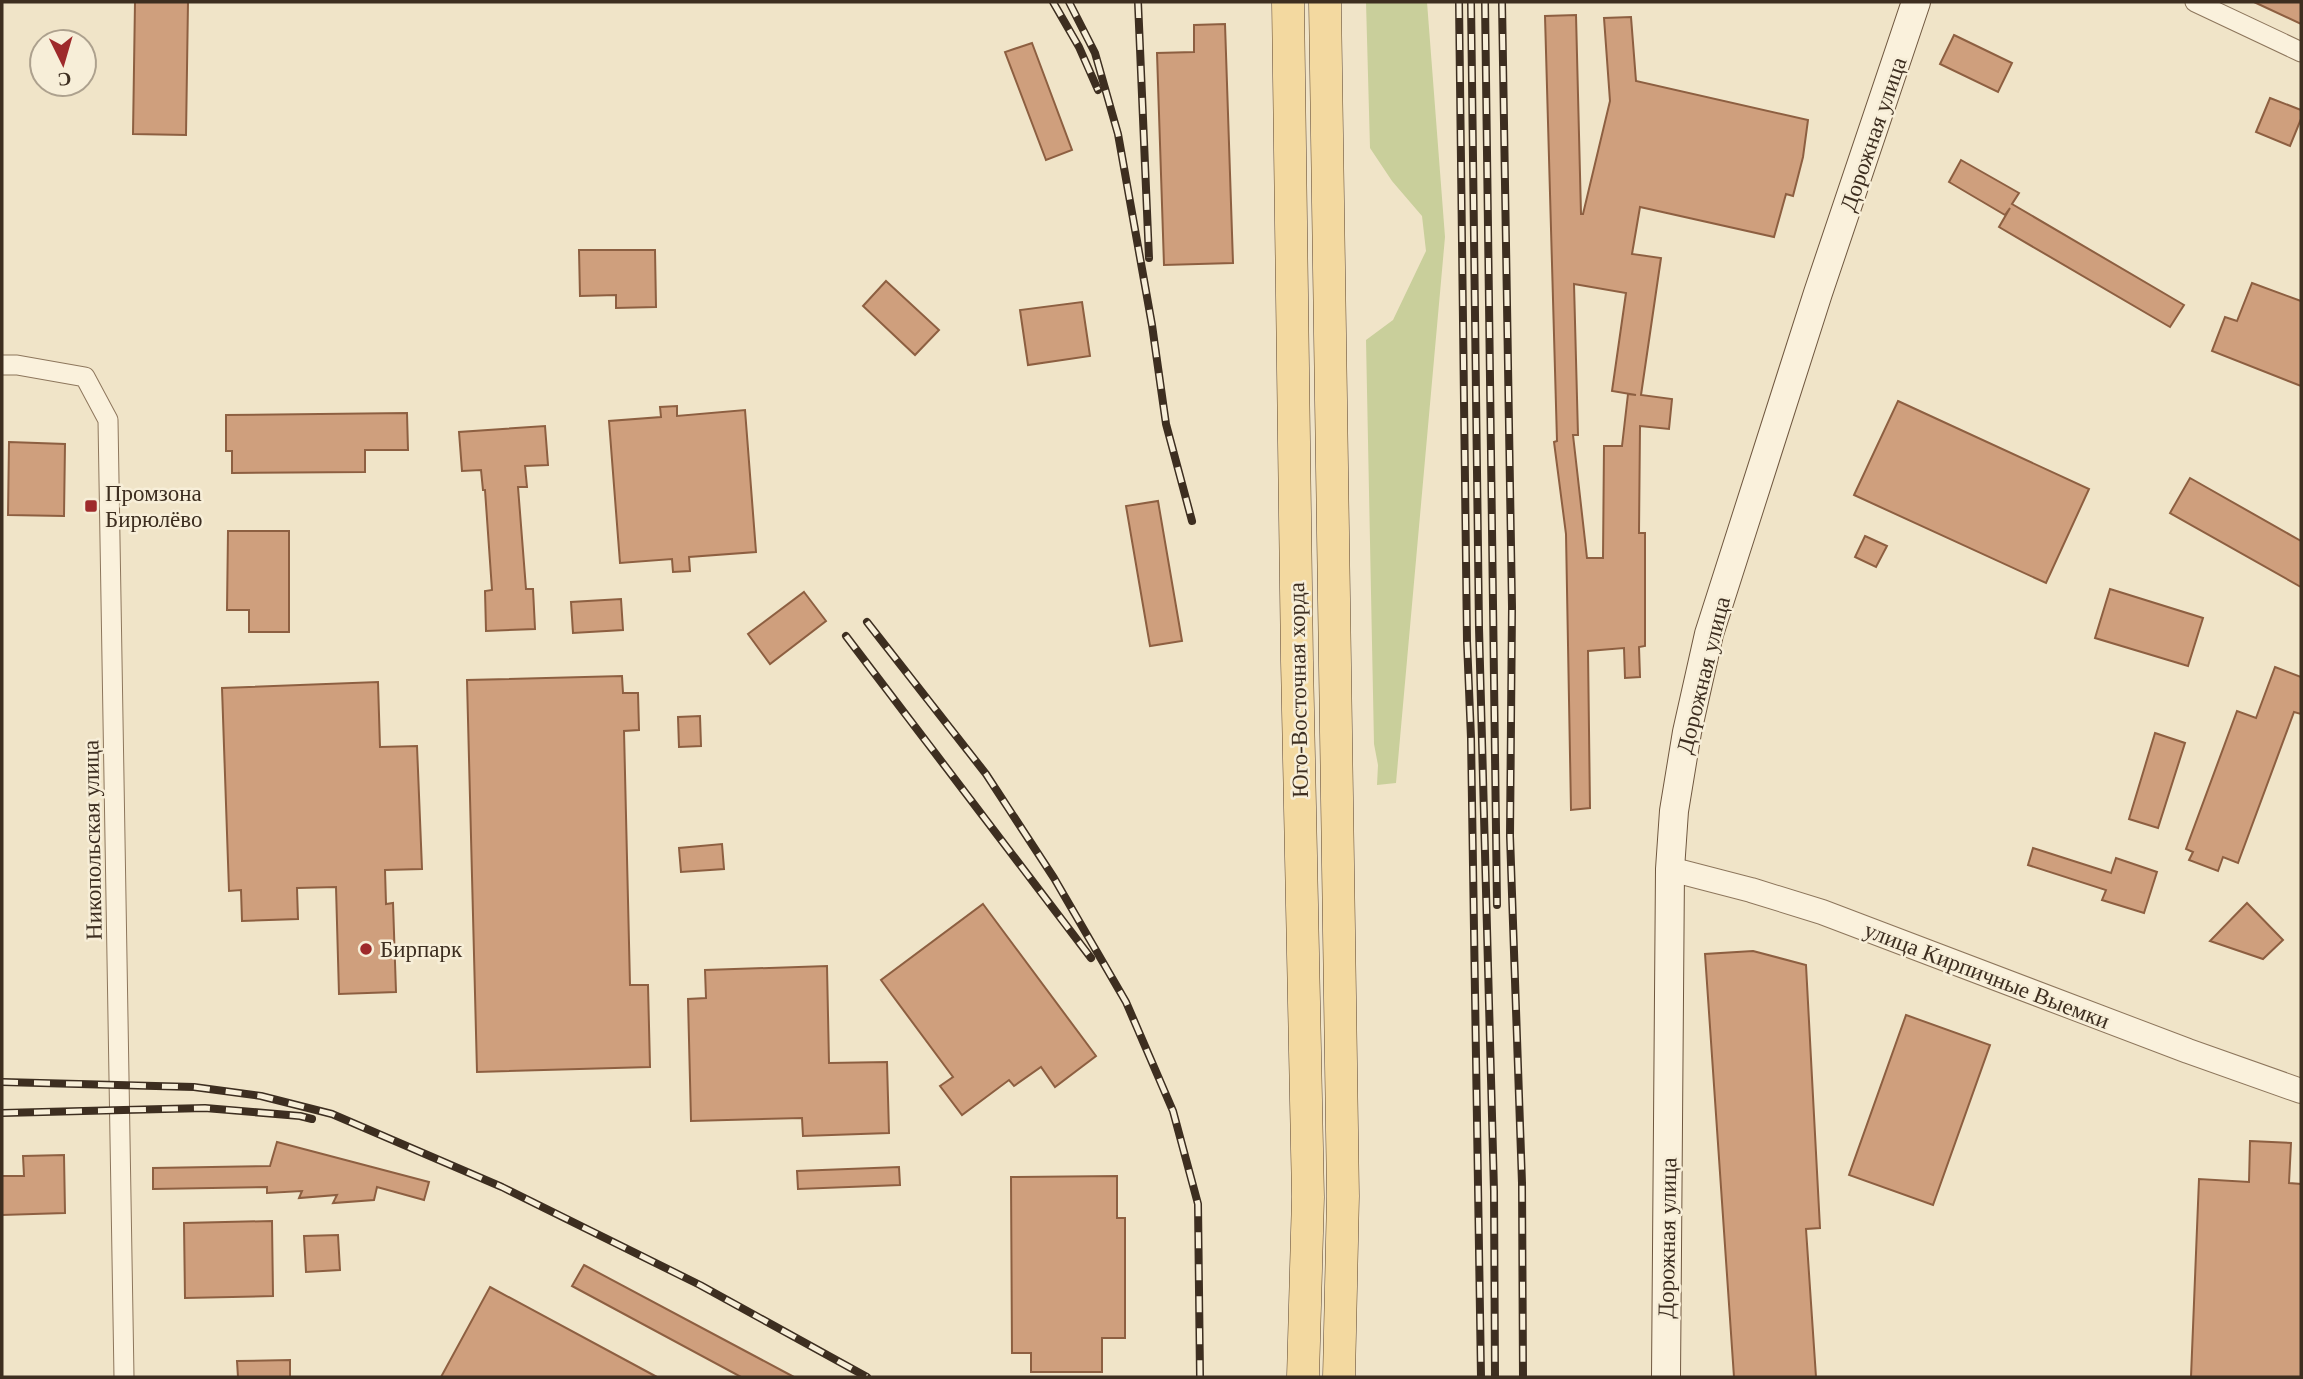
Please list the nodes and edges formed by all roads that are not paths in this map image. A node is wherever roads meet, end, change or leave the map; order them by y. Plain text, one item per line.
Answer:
1 (1288, 2) edge
2 (1325, 2) edge
3 (1916, 2) edge
4 (2195, 2) edge
5 (2301, 52) edge
6 (9, 365) edge
7 (1670, 869) junction
8 (2301, 1091) edge
9 (124, 1377) edge
10 (1303, 1377) edge
11 (1339, 1377) edge
12 (1666, 1377) edge

1 - 10 main road, Юго-Восточная хорда
2 - 11 main road, Юго-Восточная хорда
3 - 7 main road, Дорожная улица
4 - 5 street
6 - 9 street, Никопольская улица
7 - 8 street, улица Кирпичные Выемки
7 - 12 main road, Дорожная улица

